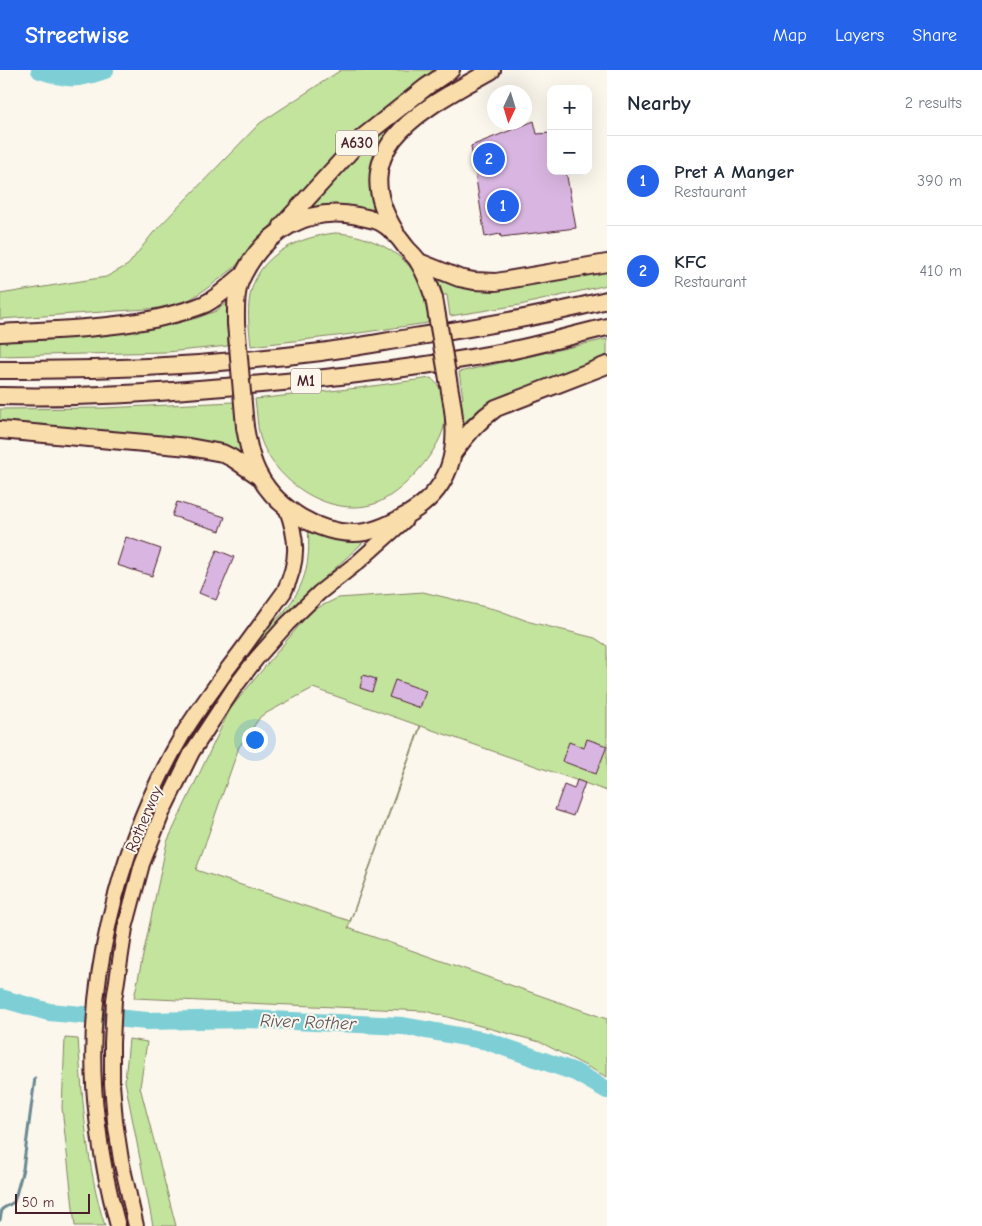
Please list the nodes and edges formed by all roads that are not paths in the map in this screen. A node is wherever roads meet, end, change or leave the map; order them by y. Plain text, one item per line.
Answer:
1 (451, 70) edge
2 (492, 70) edge
3 (278, 231) junction
4 (397, 235) junction
5 (419, 262) junction
6 (607, 263) edge
7 (242, 276) junction
8 (607, 300) edge
9 (607, 327) edge
10 (0, 333) edge
11 (607, 365) edge
12 (0, 370) edge
13 (0, 396) edge
14 (0, 430) edge
15 (453, 454) junction
16 (260, 477) junction
17 (286, 507) junction
18 (413, 512) junction
19 (118, 1226) edge
20 (136, 1226) edge

1 - 3 highway, A630
2 - 4 highway, A630
3 - 4 highway
3 - 7 highway
4 - 5 highway
5 - 6 highway
5 - 15 highway, bridge
7 - 10 highway
7 - 16 highway, bridge
8 - 12 highway, M1
9 - 13 highway, M1
11 - 15 highway
14 - 16 highway
15 - 18 highway
16 - 17 highway
17 - 18 highway
17 - 19 main road, Rotherway
18 - 20 main road, Rotherway

